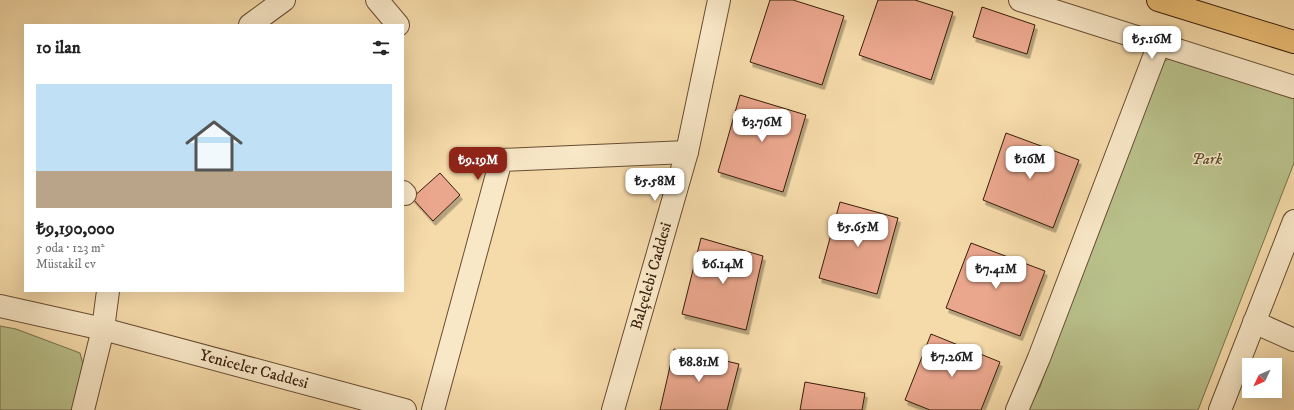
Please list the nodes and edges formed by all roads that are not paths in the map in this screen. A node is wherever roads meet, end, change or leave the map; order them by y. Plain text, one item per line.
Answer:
1 (284, 0) edge
2 (377, 0) edge
3 (719, 0) edge
4 (1020, 0) edge
5 (1158, 0) edge
6 (252, 24) edge
7 (397, 24) edge
8 (1294, 42) edge
9 (1159, 44) junction
10 (1294, 87) edge
11 (687, 152) junction
12 (1294, 221) edge
13 (108, 292) edge
14 (0, 306) edge
15 (1254, 322) junction
16 (103, 329) junction
17 (1294, 340) edge
18 (83, 410) edge
19 (405, 410) edge
20 (433, 410) edge
21 (613, 410) edge
22 (1017, 410) edge
23 (1220, 410) edge

1 - 6 street
2 - 7 street
3 - 11 street, Balçelebi Caddesi
4 - 9 street
5 - 8 highway
9 - 10 street
9 - 22 street
11 - 20 street
11 - 21 street, Balçelebi Caddesi
12 - 15 street
13 - 16 street
14 - 16 street, Yeniceler Caddesi
15 - 17 street
15 - 23 street
16 - 18 street
16 - 19 street, Yeniceler Caddesi

